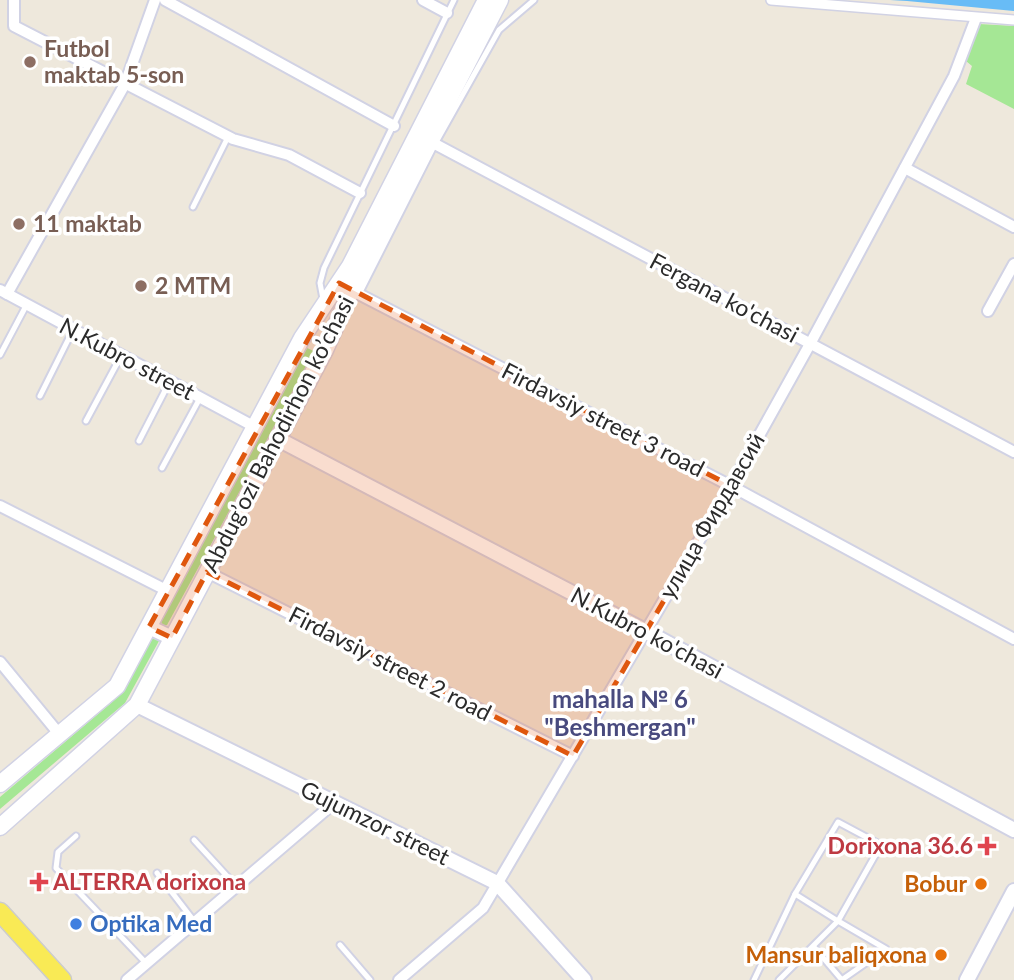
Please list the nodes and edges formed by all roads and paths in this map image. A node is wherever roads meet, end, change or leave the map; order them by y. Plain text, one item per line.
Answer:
1 (14, 0) edge
2 (155, 0) edge
3 (165, 0) edge
4 (423, 0) edge
5 (454, 0) edge
6 (486, 0) edge
7 (500, 0) edge
8 (534, 0) edge
9 (771, 0) edge
10 (447, 13) junction
11 (976, 18) junction
12 (1014, 20) edge
13 (471, 43) junction
14 (125, 84) junction
15 (394, 126) junction
16 (228, 137) junction
17 (435, 144) junction
18 (905, 168) junction
19 (360, 193) junction
20 (193, 207) dead end
21 (1014, 227) edge
22 (1014, 264) edge
23 (350, 289) junction
24 (4, 292) edge
25 (27, 304) junction
26 (324, 304) junction
27 (988, 312) dead end
28 (73, 330) junction
29 (810, 344) junction
30 (0, 355) edge
31 (121, 356) junction
32 (170, 381) junction
33 (40, 396) dead end
34 (200, 398) junction
35 (86, 421) dead end
36 (255, 426) junction
37 (278, 439) junction
38 (139, 441) dead end
39 (1014, 452) edge
40 (162, 468) dead end
41 (731, 486) junction
42 (0, 506) edge
43 (207, 572) junction
44 (167, 591) junction
45 (149, 627) junction
46 (645, 631) junction
47 (173, 638) junction
48 (1014, 639) edge
49 (0, 662) edge
50 (137, 705) junction
51 (60, 735) junction
52 (573, 756) junction
53 (0, 784) edge
54 (334, 803) junction
55 (0, 827) edge
56 (1014, 830) edge
57 (76, 836) dead end
58 (194, 840) dead end
59 (156, 873) dead end
60 (497, 883) junction
61 (237, 887) junction
62 (1014, 891) edge
63 (795, 894) junction
64 (0, 912) edge
65 (838, 921) junction
66 (196, 923) junction
67 (340, 945) dead end
68 (814, 947) junction
69 (146, 964) junction
70 (843, 979) edge
71 (62, 980) edge
72 (127, 980) edge
73 (370, 980) edge
74 (399, 980) edge
75 (584, 980) edge
76 (754, 980) edge
77 (779, 980) edge
78 (967, 980) edge

1 - 14 street
2 - 14 street
3 - 15 street
4 - 10 street
5 - 10 lane
6 - 13 main road, Abdug’ozi Bahodirhon ko’chasi
7 - 13 main road, Abdug’ozi Bahodirhon ko’chasi
8 - 17 lane
9 - 11 street
10 - 15 lane
11 - 12 street
11 - 18 street, улица Фирдавсий
13 - 23 main road, Abdug’ozi Bahodirhon ko’chasi
14 - 16 street
14 - 24 street
15 - 19 lane
16 - 19 street
16 - 20 lane
17 - 23 lane
17 - 29 street, Fergana ko'chasi
18 - 21 street
18 - 29 street, улица Фирдавсий
19 - 26 lane
22 - 27 street
23 - 26 main road, Abdug’ozi Bahodirhon ko’chasi
23 - 37 main road, Abdug’ozi Bahodirhon ko’chasi
23 - 41 street, Firdavsiy street 3 road
24 - 25 street, N.Kubro street
25 - 28 street, N.Kubro street
25 - 30 lane
26 - 36 main road, Abdug’ozi Bahodirhon ko’chasi
28 - 31 street, N.Kubro street
28 - 33 lane
29 - 39 street, Fergana ko'chasi
29 - 41 street, улица Фирдавсий
31 - 32 street, N.Kubro street
31 - 35 lane
32 - 34 street, N.Kubro street
32 - 38 lane
34 - 36 street, N.Kubro street
34 - 40 lane
36 - 44 main road, Abdug’ozi Bahodirhon ko’chasi
37 - 43 main road, Abdug’ozi Bahodirhon ko’chasi
37 - 46 street, N.Kubro ko'chasi
41 - 46 street, улица Фирдавсий
41 - 48 street, Firdavsiy street 3 road
42 - 44 street
43 - 47 main road, Abdug’ozi Bahodirhon ko’chasi
43 - 52 street, Firdavsiy street 2 road
44 - 45 main road, Abdug’ozi Bahodirhon ko’chasi
45 - 47 street
45 - 51 main road, Abdug’ozi Bahodirhon ko’chasi
46 - 52 street, улица Фирдавсий
46 - 56 street, N.Kubro ko'chasi
47 - 50 main road, Abdug’ozi Bahodirhon ko’chasi
49 - 51 street
50 - 54 street, Gujumzor street
50 - 55 main road, Abdug’ozi Bahodirhon ko’chasi
51 - 53 main road, Abdug’ozi Bahodirhon ko’chasi
52 - 60 street, улица Фирдавсий
54 - 60 street, Gujumzor street
54 - 61 street
57 - 69 lane
58 - 61 lane
59 - 66 lane
60 - 74 street, улица Фирдавсий
60 - 75 street, Gujumzor street
61 - 66 street
62 - 78 street
63 - 65 lane
63 - 65 lane
63 - 76 lane
64 - 71 main road
65 - 68 lane
65 - 70 lane
66 - 69 street
67 - 73 lane
68 - 70 lane
68 - 77 lane
69 - 72 street

